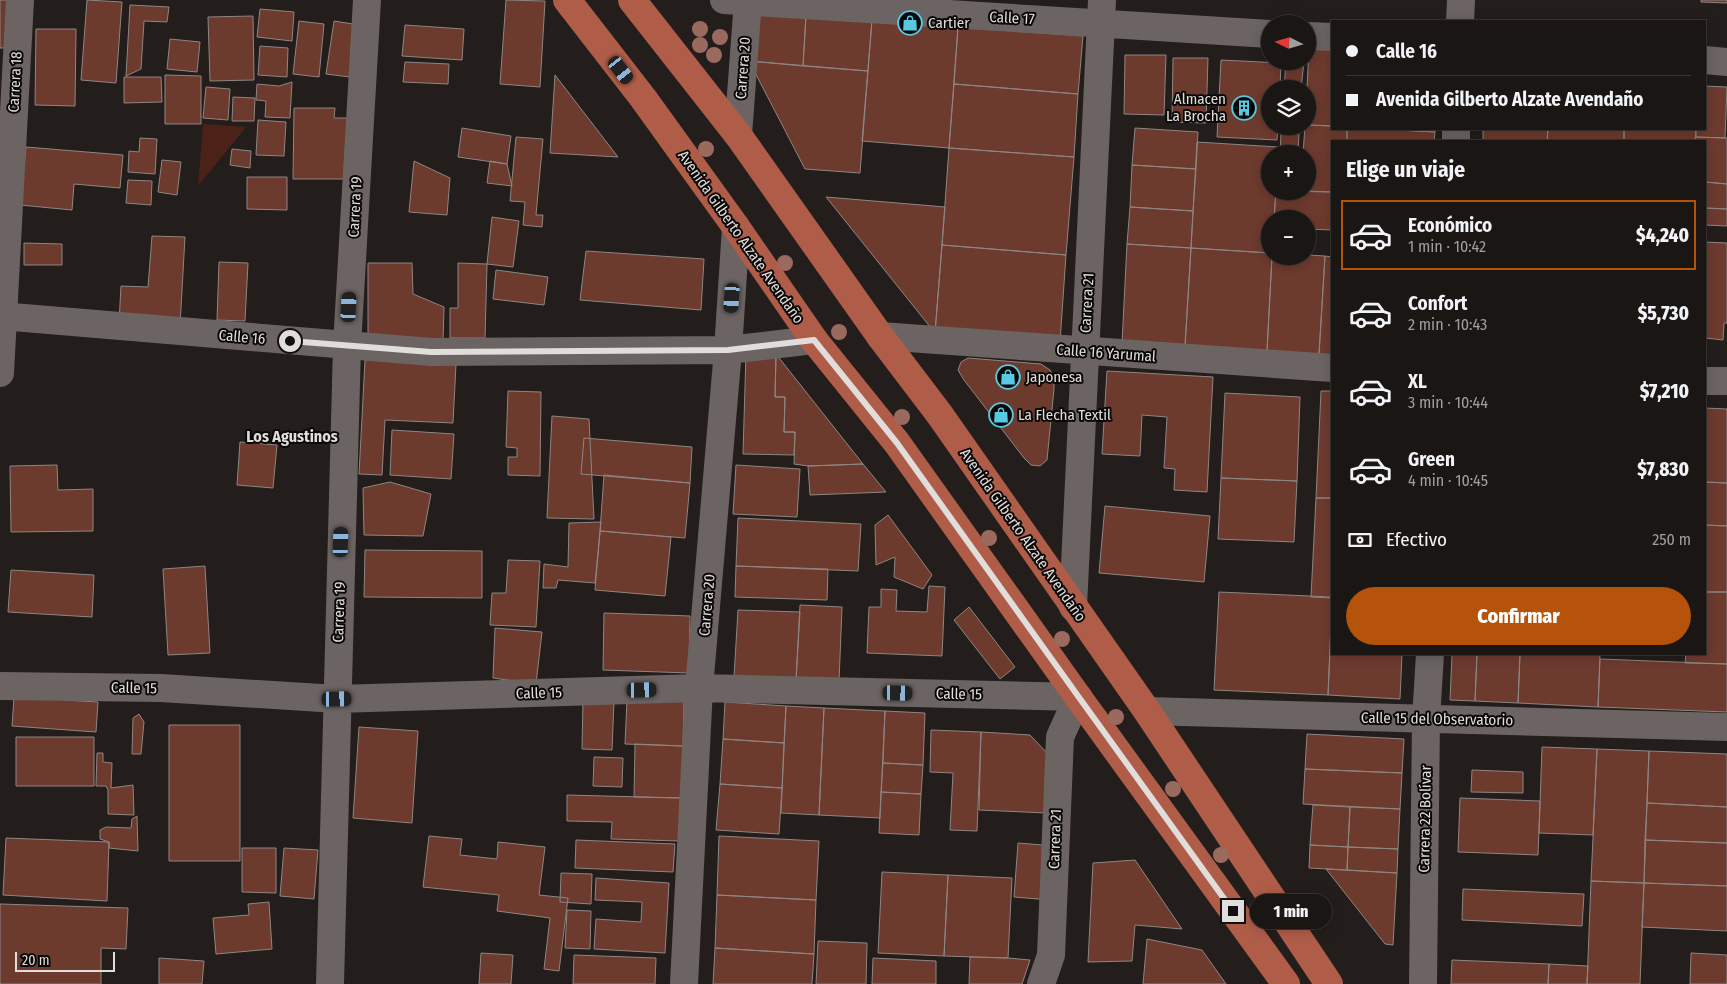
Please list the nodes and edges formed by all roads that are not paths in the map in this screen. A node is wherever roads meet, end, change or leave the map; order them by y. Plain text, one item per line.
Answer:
1 (20, 0) edge
2 (367, 0) edge
3 (567, 0) edge
4 (632, 0) edge
5 (740, 0) edge
6 (1461, 0) edge
7 (1101, 12) edge
8 (1460, 20) edge
9 (1261, 33) edge
10 (1316, 37) edge
11 (1331, 38) edge
12 (1706, 60) edge
13 (1727, 62) edge
14 (738, 136) junction
15 (736, 227) junction
16 (1, 316) edge
17 (880, 336) junction
18 (814, 340) junction
19 (347, 346) junction
20 (728, 350) junction
21 (1085, 352) junction
22 (1331, 368) edge
23 (0, 373) edge
24 (1706, 381) edge
25 (1727, 382) edge
26 (1073, 607) junction
27 (1430, 655) edge
28 (0, 686) edge
29 (699, 688) junction
30 (1078, 696) junction
31 (337, 699) junction
32 (1146, 711) junction
33 (1426, 719) junction
34 (1727, 727) edge
35 (330, 984) edge
36 (684, 984) edge
37 (1041, 984) edge
38 (1286, 984) edge
39 (1329, 984) edge
40 (1423, 984) edge

1 - 16 street, Carrera 18
2 - 19 street, Carrera 19
3 - 15 main road, Avenida Gilberto Alzate Avendaño
4 - 14 main road, Avenida Gilberto Alzate Avendaño
5 - 7 street, Calle 17
5 - 14 street, Carrera 20
6 - 8 street
7 - 9 street, Calle 17
7 - 21 street, Carrera 21
10 - 11 street
12 - 13 street
14 - 17 main road, Avenida Gilberto Alzate Avendaño
15 - 18 main road, Avenida Gilberto Alzate Avendaño
15 - 20 street, Carrera 20
16 - 19 street, Calle 16
16 - 23 street, Carrera 18
17 - 21 street, Calle 16 Yarumal
17 - 26 main road, Avenida Gilberto Alzate Avendaño
18 - 20 street, Calle 16
18 - 30 main road, Avenida Gilberto Alzate Avendaño
19 - 20 street, Calle 16
19 - 31 street, Carrera 19
20 - 29 street, Carrera 20
21 - 22 street, Calle 16 Yarumal
21 - 26 street, Carrera 21
24 - 25 street
26 - 32 main road, Avenida Gilberto Alzate Avendaño
27 - 33 street, Carrera 22 Bolívar
28 - 31 street, Calle 15
29 - 30 street, Calle 15
29 - 31 street, Calle 15
29 - 36 street, Carrera 20
30 - 37 street, Carrera 21
30 - 38 main road, Avenida Gilberto Alzate Avendaño
31 - 35 street, Carrera 19
32 - 33 street, Calle 15 del Observatorio
32 - 39 main road, Avenida Gilberto Alzate Avendaño
33 - 34 street, Calle 15 del Observatorio
33 - 40 street, Carrera 22 Bolívar

